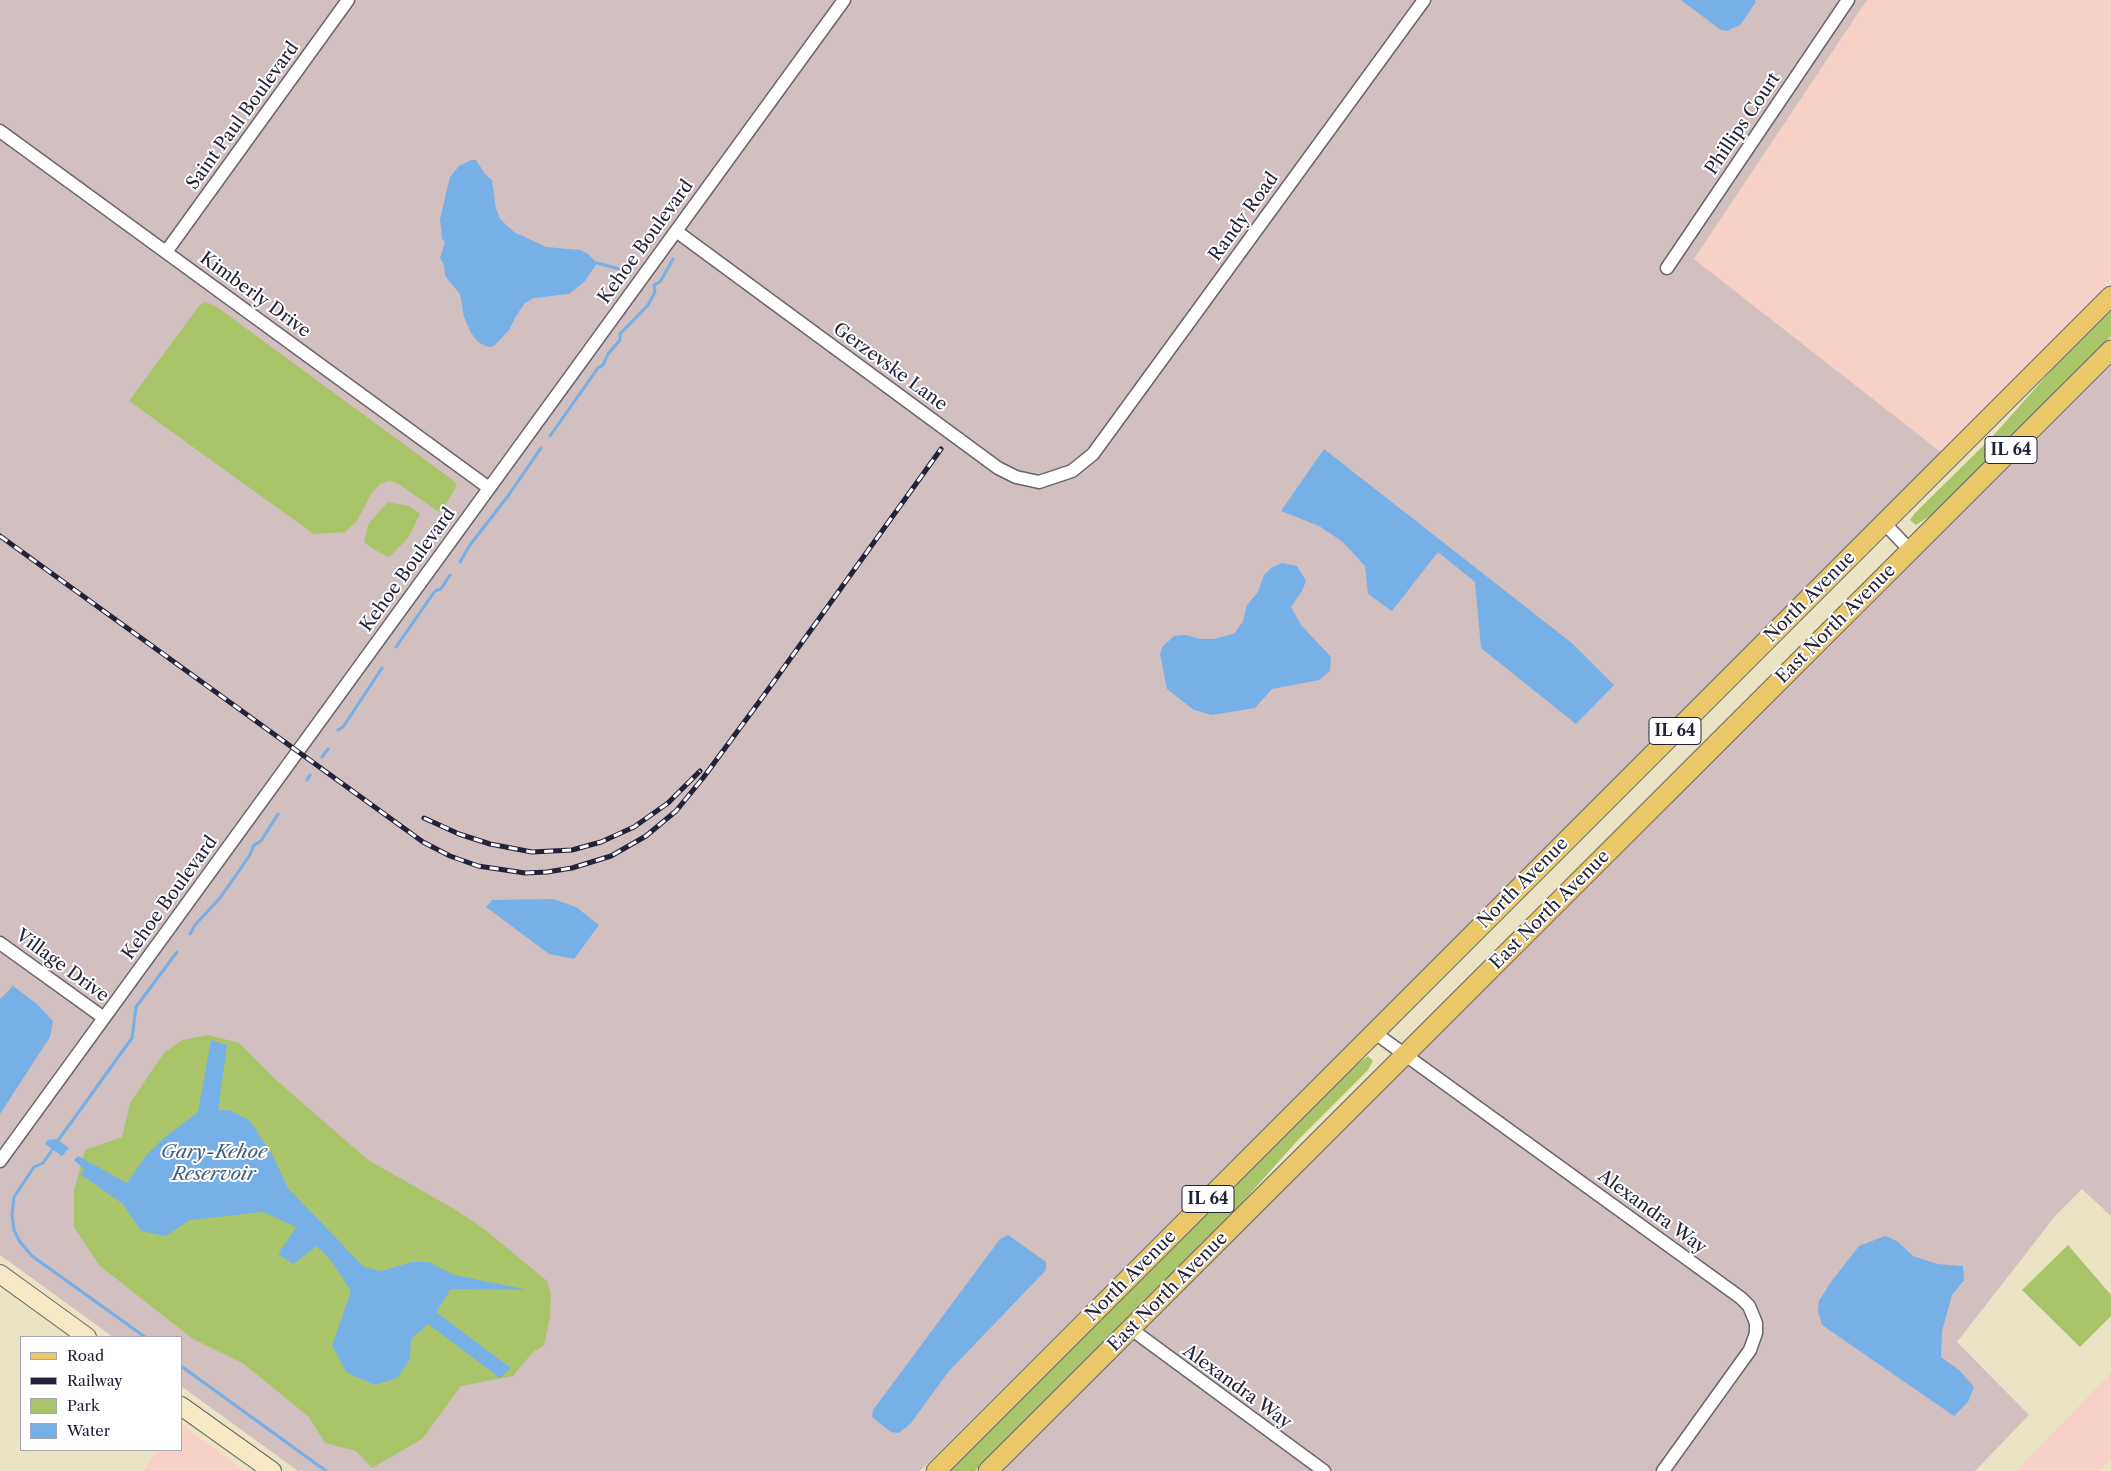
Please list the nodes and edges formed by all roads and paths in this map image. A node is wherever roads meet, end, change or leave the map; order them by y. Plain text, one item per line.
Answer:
1 (348, 0) edge
2 (844, 0) edge
3 (1424, 0) edge
4 (1848, 0) edge
5 (0, 131) edge
6 (676, 231) junction
7 (166, 252) junction
8 (1667, 268) dead end
9 (2111, 296) edge
10 (2111, 350) edge
11 (1093, 454) joint
12 (489, 488) junction
13 (1884, 523) junction
14 (1910, 550) junction
15 (0, 943) edge
16 (104, 1018) junction
17 (1375, 1033) junction
18 (1405, 1056) junction
19 (0, 1161) edge
20 (0, 1274) edge
21 (1132, 1329) junction
22 (86, 1336) edge
23 (182, 1407) edge
24 (272, 1471) edge
25 (936, 1471) edge
26 (988, 1471) edge
27 (1324, 1471) edge
28 (1663, 1471) edge

1 - 7 street, Saint Paul Boulevard
2 - 6 street, Kehoe Boulevard
3 - 11 street, Randy Road
4 - 8 street, Phillips Court
5 - 7 street, Kimberly Drive
6 - 11 street, Gerzevske Lane
6 - 12 street, Kehoe Boulevard
7 - 12 street, Kimberly Drive
9 - 13 main road, North Avenue / IL 64
10 - 14 main road, East North Avenue / IL 64
12 - 16 street, Kehoe Boulevard
13 - 14 street
13 - 17 main road, North Avenue / IL 64
14 - 18 main road, East North Avenue / IL 64
15 - 16 street, Village Drive
16 - 19 street, Kehoe Boulevard
17 - 18 street, Alexandra Way
17 - 25 main road, North Avenue / IL 64
18 - 21 main road, East North Avenue / IL 64
18 - 28 street, Alexandra Way
20 - 22 street
21 - 26 main road, East North Avenue / IL 64
21 - 27 street, Alexandra Way
23 - 24 street

